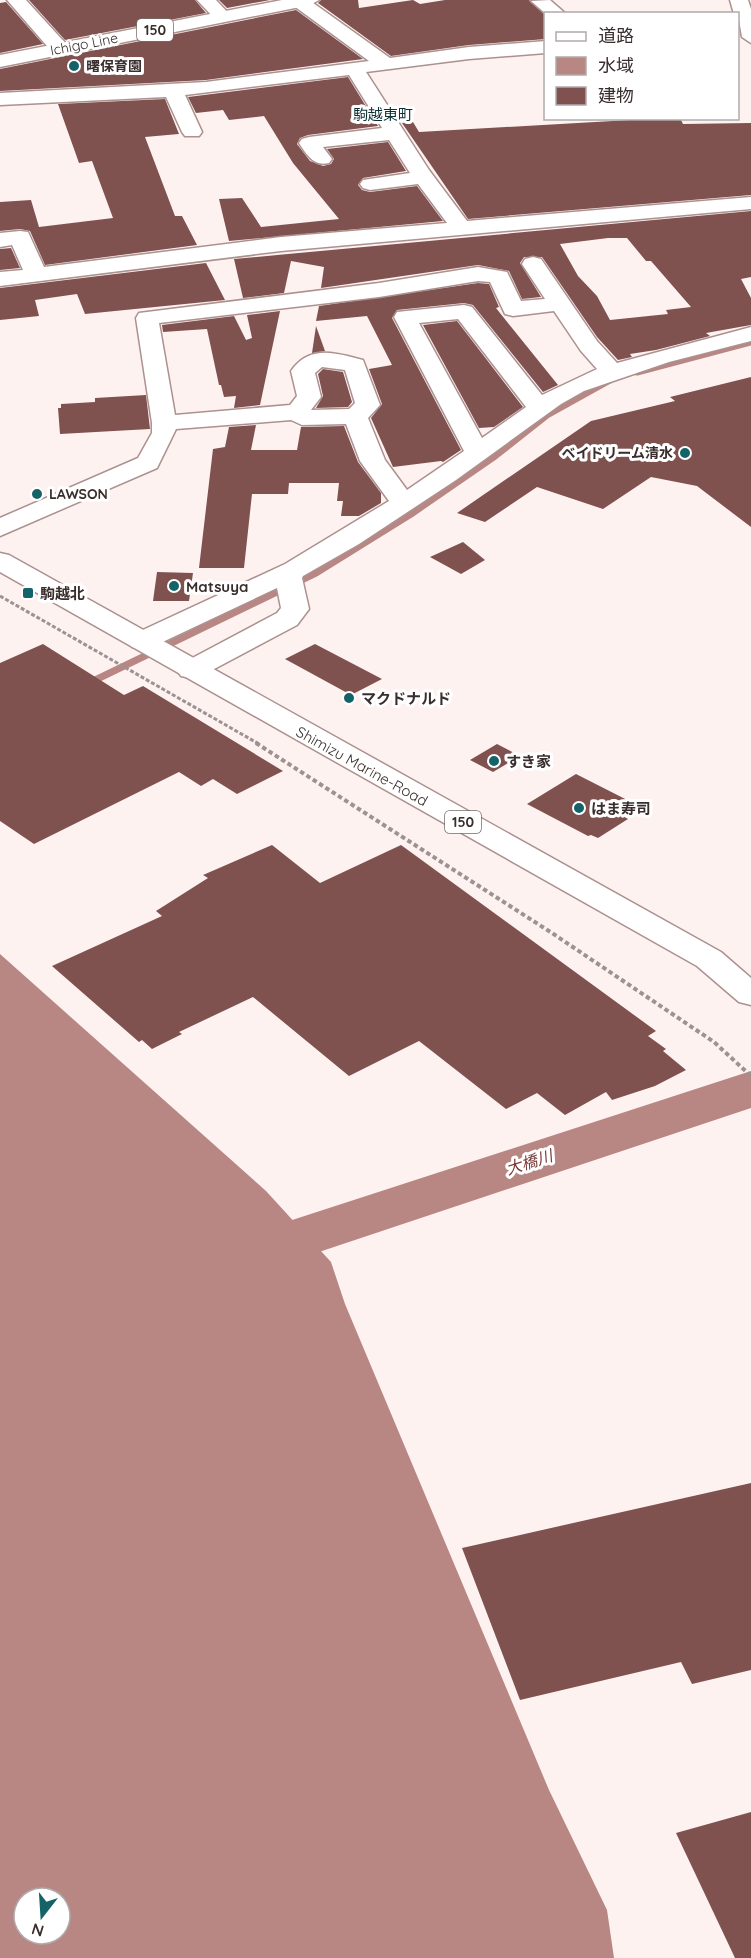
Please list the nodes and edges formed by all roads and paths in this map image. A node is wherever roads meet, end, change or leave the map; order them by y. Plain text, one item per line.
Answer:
1 (16, 0) edge
2 (206, 0) edge
3 (739, 0) edge
4 (305, 1) edge
5 (540, 1) edge
6 (554, 12) edge
7 (223, 17) junction
8 (745, 27) edge
9 (544, 47) edge
10 (60, 49) junction
11 (0, 61) edge
12 (385, 63) junction
13 (354, 68) junction
14 (173, 91) junction
15 (0, 99) edge
16 (192, 132) dead end
17 (394, 133) junction
18 (322, 159) dead end
19 (424, 177) junction
20 (370, 184) dead end
21 (751, 203) edge
22 (462, 229) junction
23 (0, 240) edge
24 (533, 264) dead end
25 (36, 275) junction
26 (0, 279) edge
27 (560, 304) junction
28 (751, 334) edge
29 (612, 371) junction
30 (539, 408) junction
31 (297, 412) junction
32 (355, 416) junction
33 (164, 423) junction
34 (478, 453) junction
35 (404, 503) junction
36 (0, 528) edge
37 (0, 541) edge
38 (0, 561) edge
39 (292, 583) junction
40 (0, 596) edge
41 (174, 649) junction
42 (101, 655) joint
43 (159, 687) joint
44 (751, 968) edge
45 (751, 995) edge
46 (751, 1076) edge

1 - 10 main road
2 - 7 main road
3 - 8 main road
4 - 7 main road, Ichigo Line / 150
4 - 12 main road
5 - 6 main road
7 - 10 main road, Ichigo Line / 150
9 - 12 main road
10 - 11 main road, Ichigo Line / 150
12 - 13 main road
13 - 14 main road
13 - 17 main road
14 - 15 main road
14 - 16 main road
17 - 18 main road
17 - 19 main road
19 - 20 main road
19 - 22 main road
21 - 22 main road
22 - 25 main road
23 - 25 main road
24 - 27 main road
25 - 26 main road
27 - 29 main road
27 - 33 main road
28 - 29 main road
29 - 30 main road
30 - 34 main road
30 - 34 main road
31 - 32 main road
31 - 32 main road
31 - 33 main road
32 - 35 main road
33 - 36 main road
34 - 35 main road
35 - 39 main road
37 - 41 main road, Shimizu Marine-Road / 150
38 - 41 main road, Shimizu Marine-Road / 150
39 - 41 main road
39 - 41 main road
40 - 42 path
41 - 44 main road, Shimizu Marine-Road / 150
41 - 45 main road, Shimizu Marine-Road / 150
42 - 43 path
43 - 46 path

